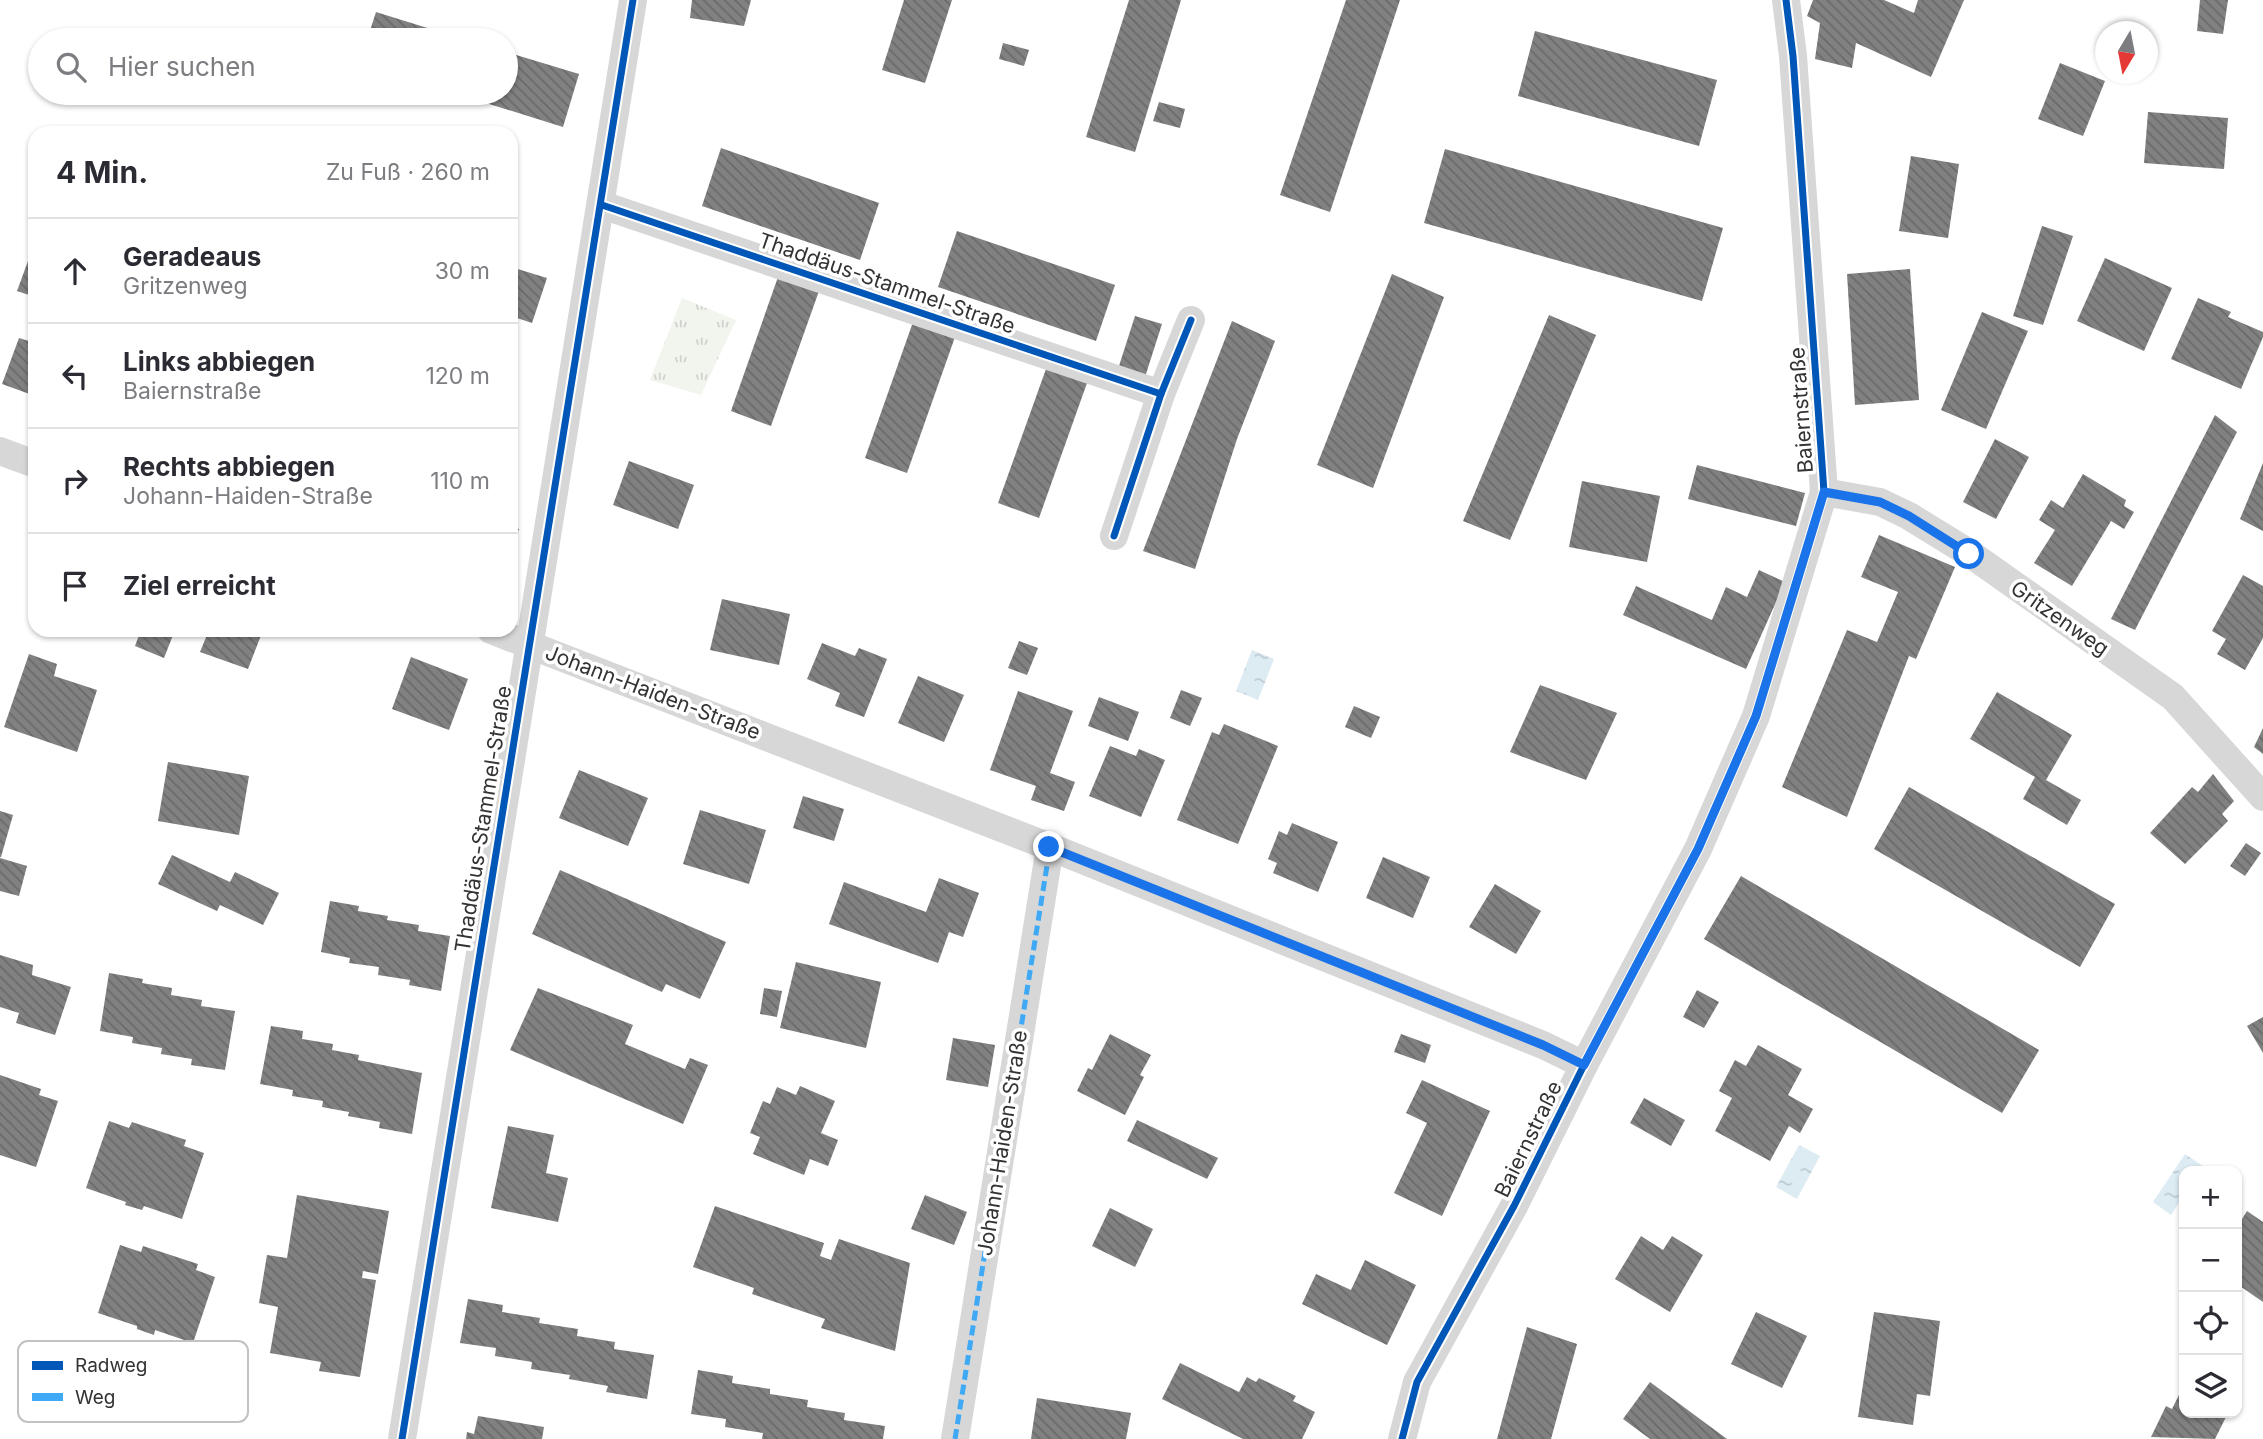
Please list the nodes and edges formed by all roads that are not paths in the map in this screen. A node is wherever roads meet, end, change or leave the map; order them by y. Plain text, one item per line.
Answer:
1 (633, 0) edge
2 (1786, 0) edge
3 (602, 205) junction
4 (1191, 320) dead end
5 (1161, 394) junction
6 (0, 451) edge
7 (28, 461) edge
8 (1824, 492) junction
9 (1114, 536) dead end
10 (510, 637) edge
11 (528, 644) junction
12 (2263, 797) edge
13 (1049, 847) junction
14 (1584, 1065) junction
15 (402, 1439) edge
16 (955, 1439) edge
17 (1402, 1439) edge

1 - 3 street, Thaddäus-Stammel-Straße
2 - 8 street, Baiernstraße
3 - 5 street, Thaddäus-Stammel-Straße
3 - 11 street, Thaddäus-Stammel-Straße
4 - 5 street
5 - 9 street
6 - 7 street
8 - 12 street, Gritzenweg
8 - 14 street, Baiernstraße
10 - 11 street, Johann-Haiden-Straße
11 - 13 street, Johann-Haiden-Straße
11 - 15 street, Thaddäus-Stammel-Straße
13 - 14 street, Johann-Haiden-Straße
13 - 16 street, Johann-Haiden-Straße
14 - 17 street, Baiernstraße

